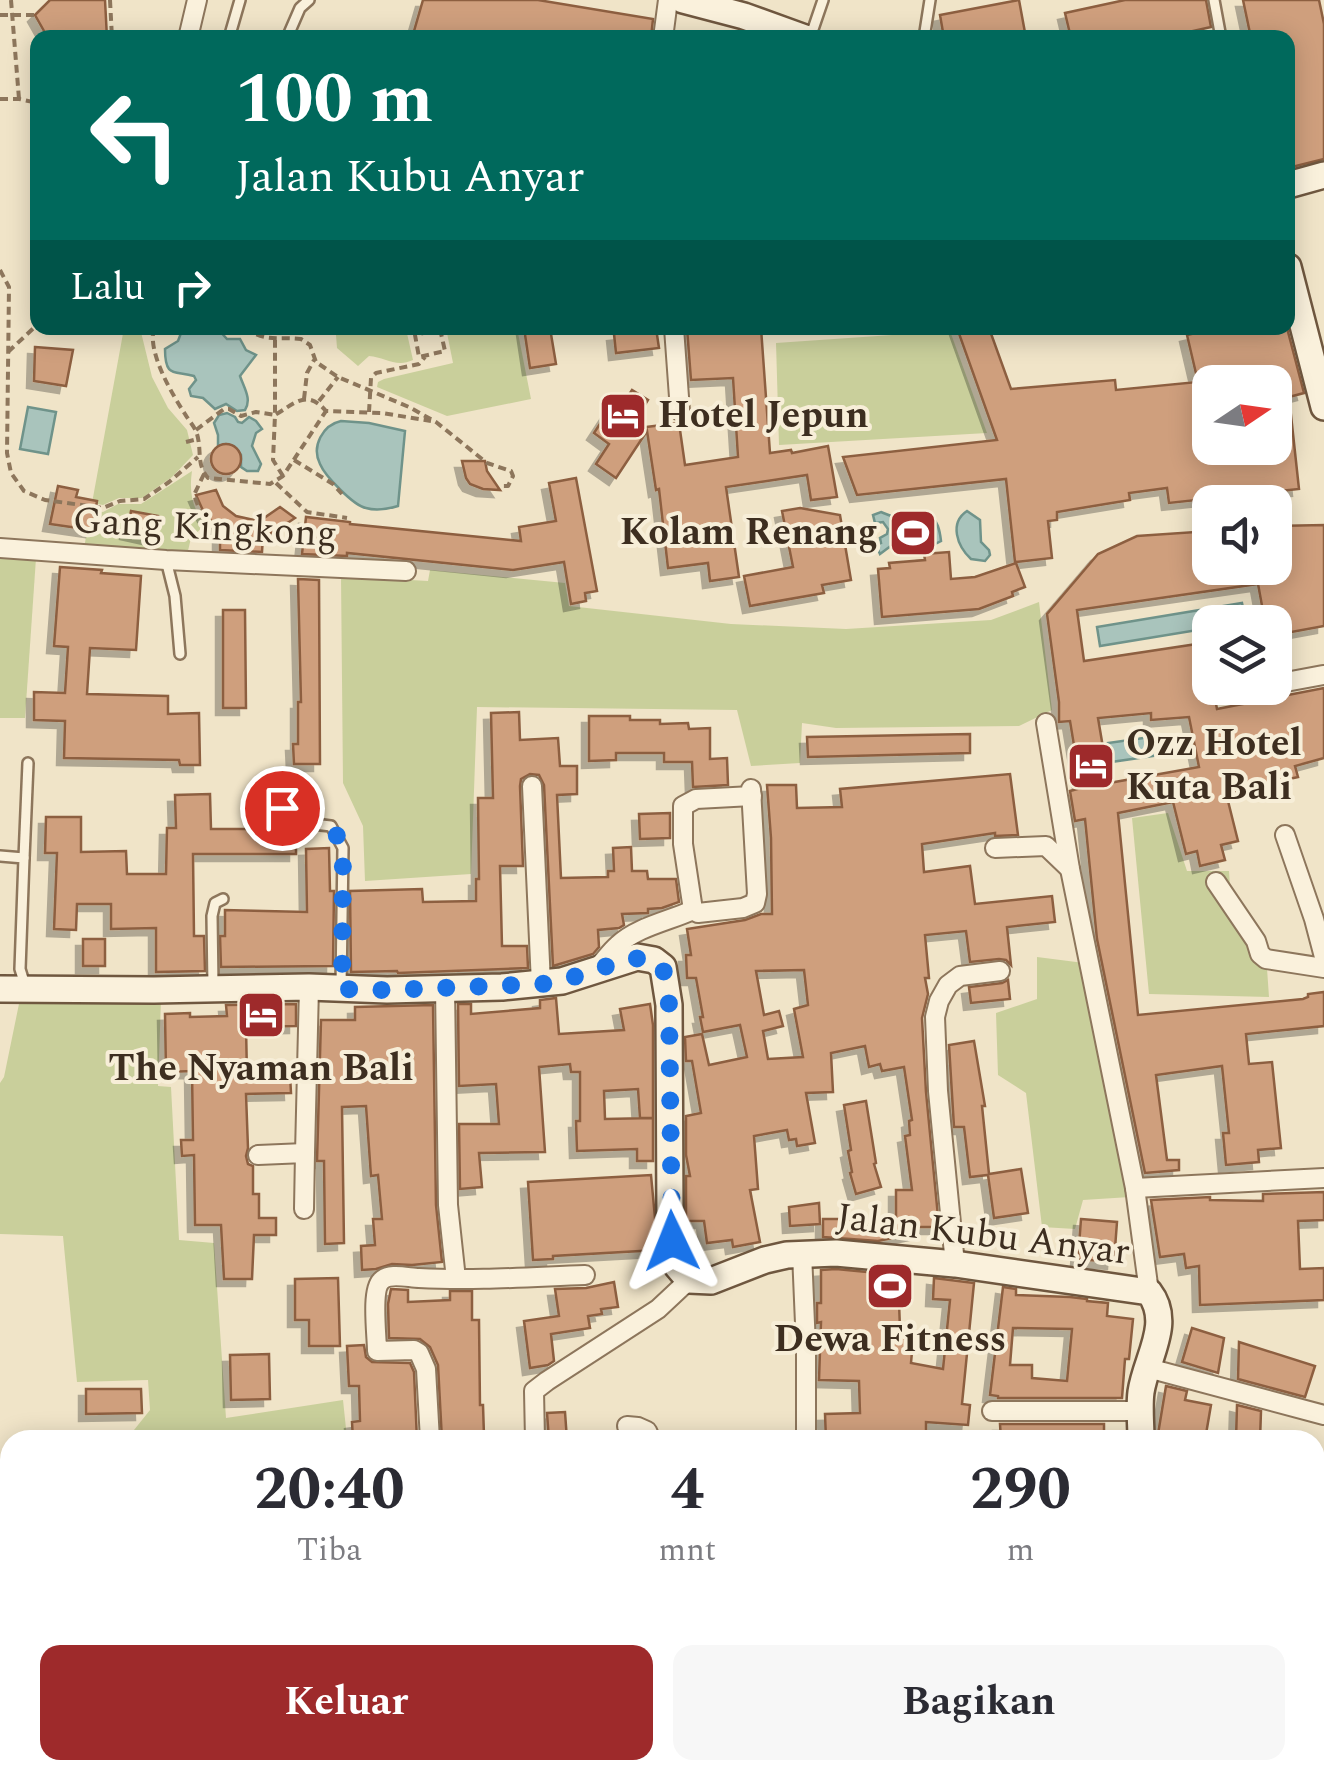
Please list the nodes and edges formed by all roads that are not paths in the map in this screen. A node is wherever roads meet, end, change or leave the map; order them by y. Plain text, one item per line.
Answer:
1 (197, 0) edge
2 (240, 0) edge
3 (308, 0) edge
4 (668, 0) edge
5 (683, 0) edge
6 (823, 0) edge
7 (930, 0) edge
8 (1214, 0) edge
9 (190, 30) edge
10 (231, 30) edge
11 (290, 30) edge
12 (664, 30) edge
13 (785, 30) edge
14 (811, 30) edge
15 (925, 30) edge
16 (1220, 30) edge
17 (1324, 175) edge
18 (1295, 183) edge
19 (1295, 294) edge
20 (675, 335) edge
21 (1324, 406) edge
22 (680, 411) dead end
23 (0, 548) edge
24 (166, 560) junction
25 (406, 571) dead end
26 (180, 654) dead end
27 (1323, 675) edge
28 (1292, 681) edge
29 (1046, 722) dead end
30 (28, 763) dead end
31 (532, 786) dead end
32 (277, 796) dead end
33 (1285, 835) dead end
34 (995, 848) dead end
35 (0, 856) edge
36 (24, 858) junction
37 (1070, 869) junction
38 (1216, 882) dead end
39 (223, 899) dead end
40 (693, 910) junction
41 (1324, 957) edge
42 (1324, 968) edge
43 (595, 970) junction
44 (1000, 971) dead end
45 (542, 984) junction
46 (309, 987) junction
47 (445, 987) junction
48 (0, 988) edge
49 (213, 989) junction
50 (342, 989) junction
51 (27, 990) junction
52 (305, 1153) junction
53 (258, 1155) dead end
54 (1324, 1178) edge
55 (1135, 1188) junction
56 (304, 1209) dead end
57 (802, 1253) junction
58 (954, 1264) junction
59 (585, 1276) dead end
60 (456, 1279) junction
61 (689, 1280) junction
62 (1150, 1292) junction
63 (1148, 1368) junction
64 (992, 1411) dead end
65 (1141, 1411) junction
66 (1324, 1415) edge
67 (627, 1426) dead end
68 (429, 1430) edge
69 (535, 1430) edge
70 (646, 1430) edge
71 (806, 1430) edge
72 (1141, 1430) edge

1 - 9 street
2 - 10 lane
3 - 11 lane
4 - 12 street
5 - 13 street
6 - 14 lane
7 - 15 lane
8 - 16 lane
17 - 18 street
19 - 21 street
20 - 22 street
23 - 24 street, Gang Kingkong
24 - 25 street, Gang Kingkong
24 - 26 lane
27 - 28 street
29 - 37 street
30 - 36 lane
31 - 45 street
32 - 50 lane
33 - 41 street
34 - 37 street
35 - 36 lane
36 - 51 lane
37 - 55 street
38 - 42 street
39 - 49 lane
40 - 40 street
40 - 43 street
43 - 45 street
43 - 61 street
44 - 58 street
45 - 47 street
46 - 49 street
46 - 50 street
46 - 52 street
47 - 50 street
47 - 60 street
48 - 51 street
49 - 51 street
52 - 53 street
52 - 56 street
54 - 55 street
55 - 62 street
57 - 58 street, Jalan Kubu Anyar
57 - 61 street, Jalan Kubu Anyar
57 - 71 street
58 - 62 street, Jalan Kubu Anyar
59 - 60 street
60 - 68 street
61 - 69 street
62 - 63 street, Jalan Kubu Anyar
63 - 65 street, Jalan Kubu Anyar
63 - 66 street
64 - 65 street
65 - 72 street, Jalan Kubu Anyar
67 - 70 street

